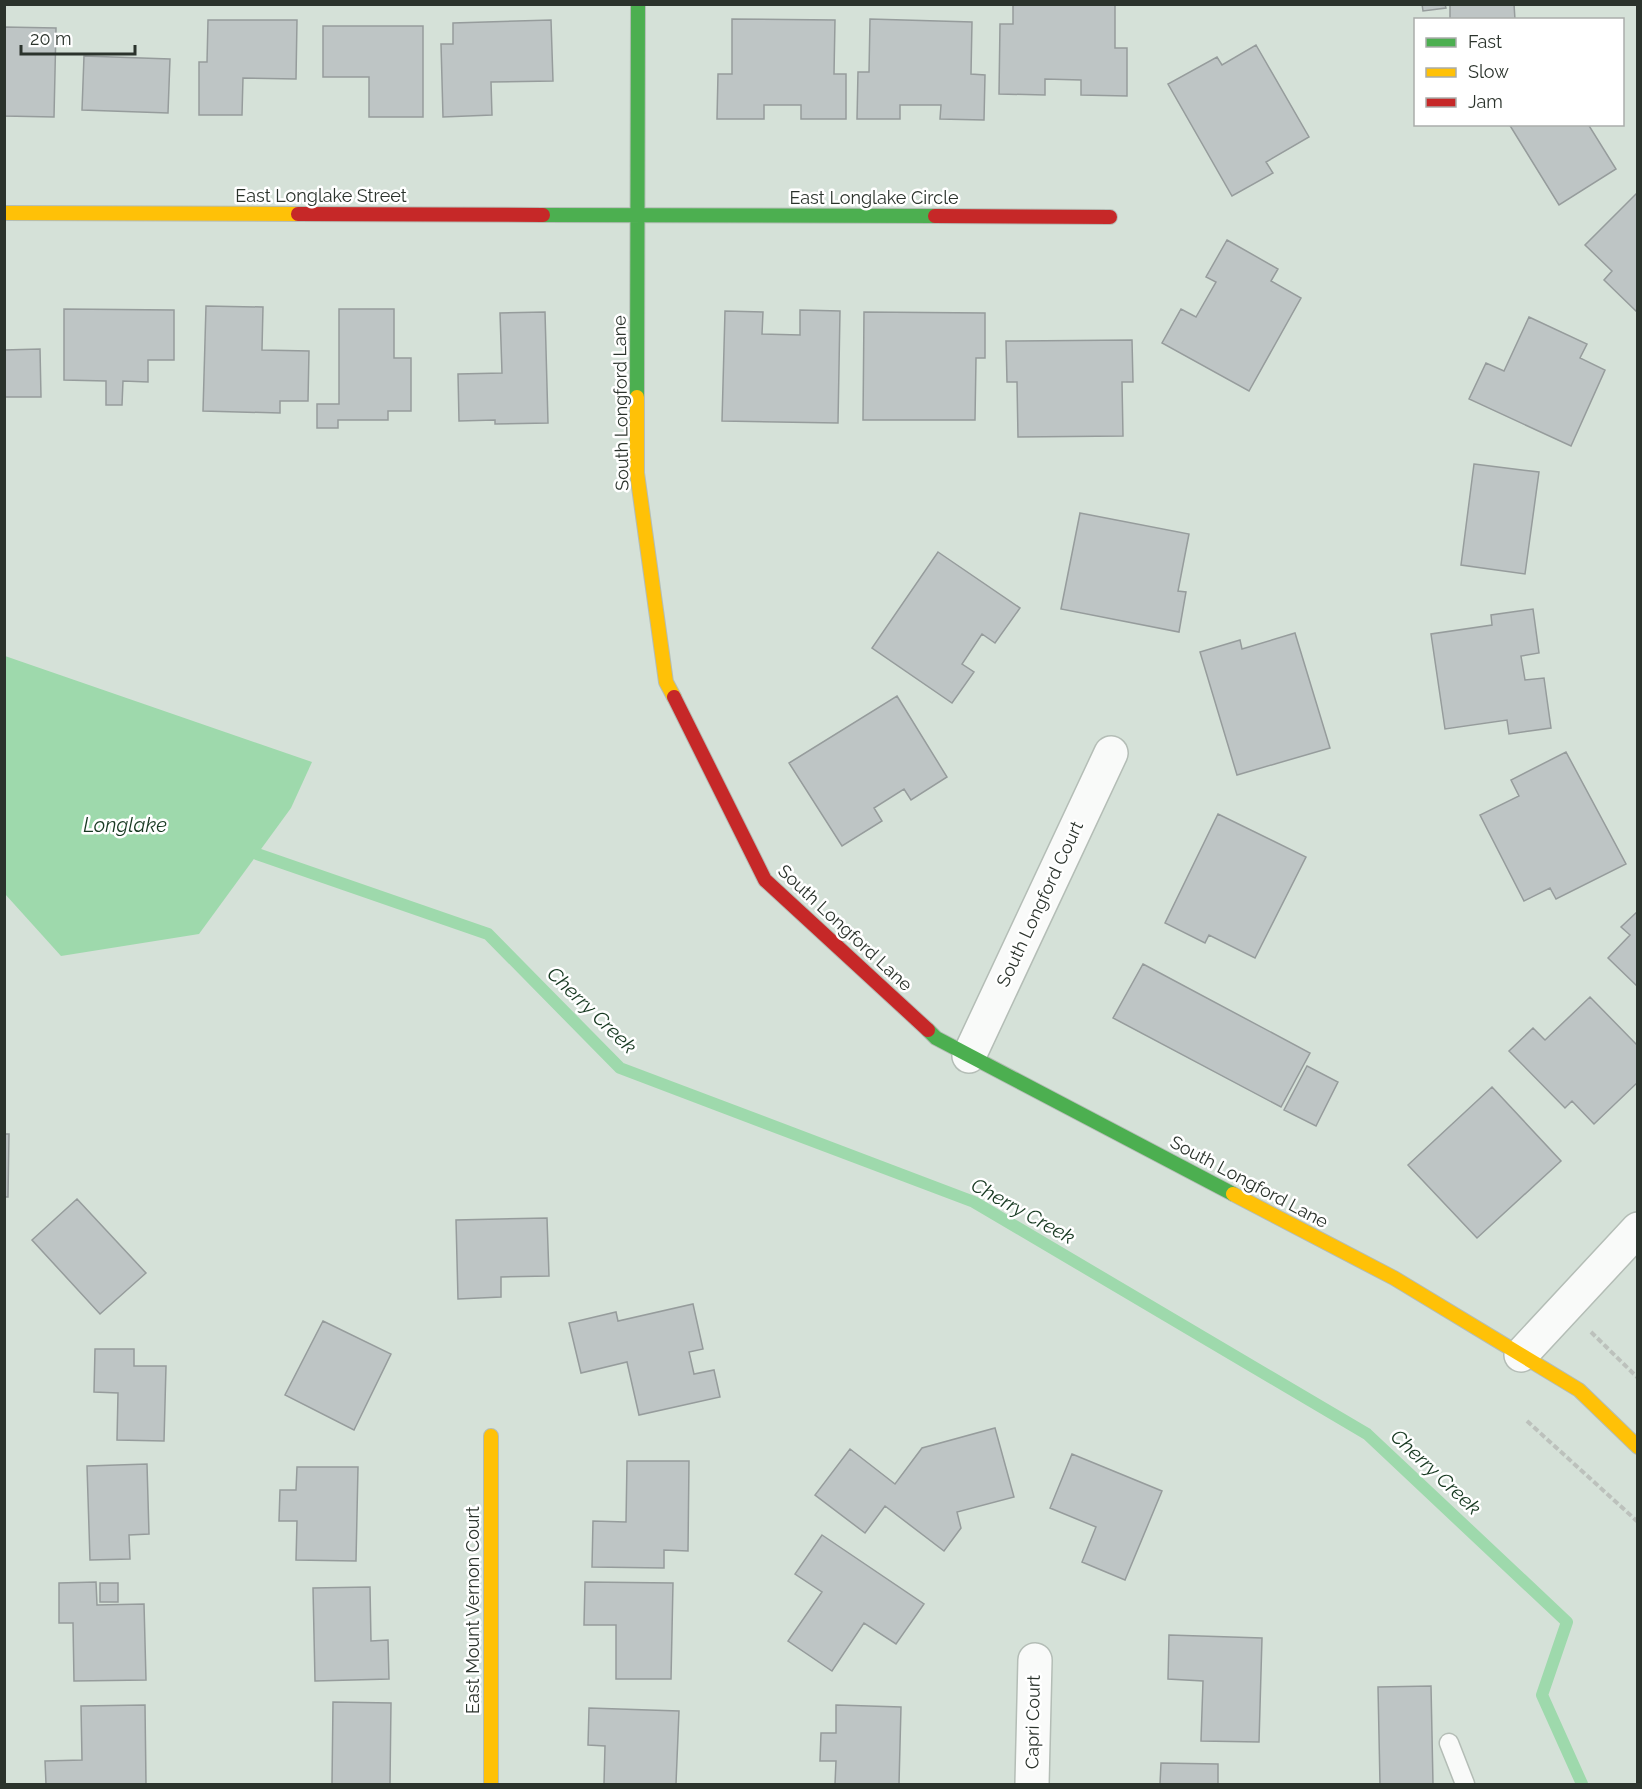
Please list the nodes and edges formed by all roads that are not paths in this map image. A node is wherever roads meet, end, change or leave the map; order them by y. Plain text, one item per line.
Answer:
1 (638, 4) edge
2 (4, 213) edge
3 (638, 214) junction
4 (1110, 217) dead end
5 (1111, 753) dead end
6 (969, 1056) junction
7 (1638, 1229) edge
8 (1521, 1355) junction
9 (491, 1436) dead end
10 (1638, 1447) edge
11 (1035, 1660) dead end
12 (1449, 1743) dead end
13 (491, 1785) edge
14 (1032, 1785) edge
15 (1465, 1785) edge

1 - 3 street, South Longford Lane
2 - 3 street, East Longlake Street
3 - 4 street, East Longlake Circle
3 - 6 street, South Longford Lane
5 - 6 street, South Longford Court
6 - 8 street, South Longford Lane
7 - 8 street
8 - 10 street, South Longford Lane
9 - 13 street, East Mount Vernon Court
11 - 14 street, Capri Court
12 - 15 lane

